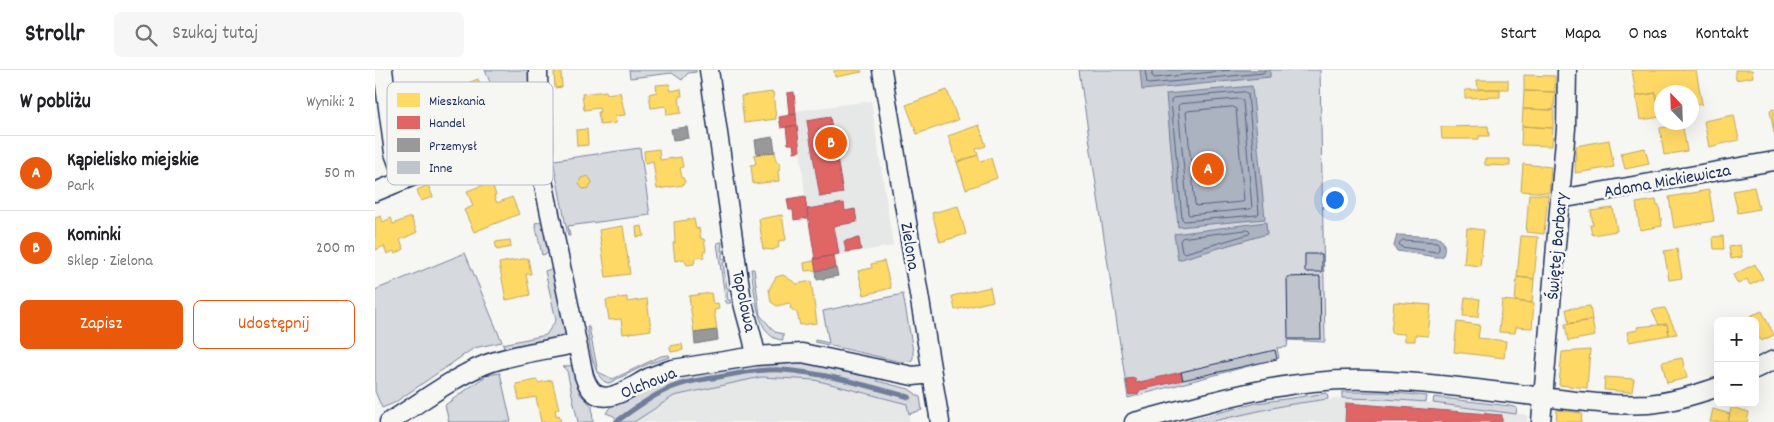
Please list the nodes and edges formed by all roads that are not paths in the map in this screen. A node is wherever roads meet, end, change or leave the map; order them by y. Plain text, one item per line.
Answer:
1 (383, 70) edge
2 (709, 70) edge
3 (882, 70) edge
4 (1567, 70) edge
5 (387, 100) edge
6 (1774, 161) edge
7 (392, 185) edge
8 (544, 185) edge
9 (375, 192) edge
10 (1561, 199) junction
11 (577, 344) junction
12 (756, 356) junction
13 (1774, 360) edge
14 (1759, 367) edge
15 (931, 374) junction
16 (1714, 388) edge
17 (1543, 397) junction
18 (389, 422) edge
19 (940, 422) edge
20 (1134, 422) edge
21 (1541, 422) edge

1 - 5 street
2 - 12 street, Topolowa
3 - 15 street, Zielona
4 - 10 street, Świętej Barbary
6 - 10 street, Adama Mickiewicza
7 - 9 street
8 - 11 street, Olchowa
10 - 17 street, Świętej Barbary
11 - 12 street, Olchowa
11 - 18 street
12 - 15 street, Topolowa
13 - 14 street
15 - 19 street, Zielona
16 - 17 street
17 - 20 street
17 - 21 street, Świętej Barbary

